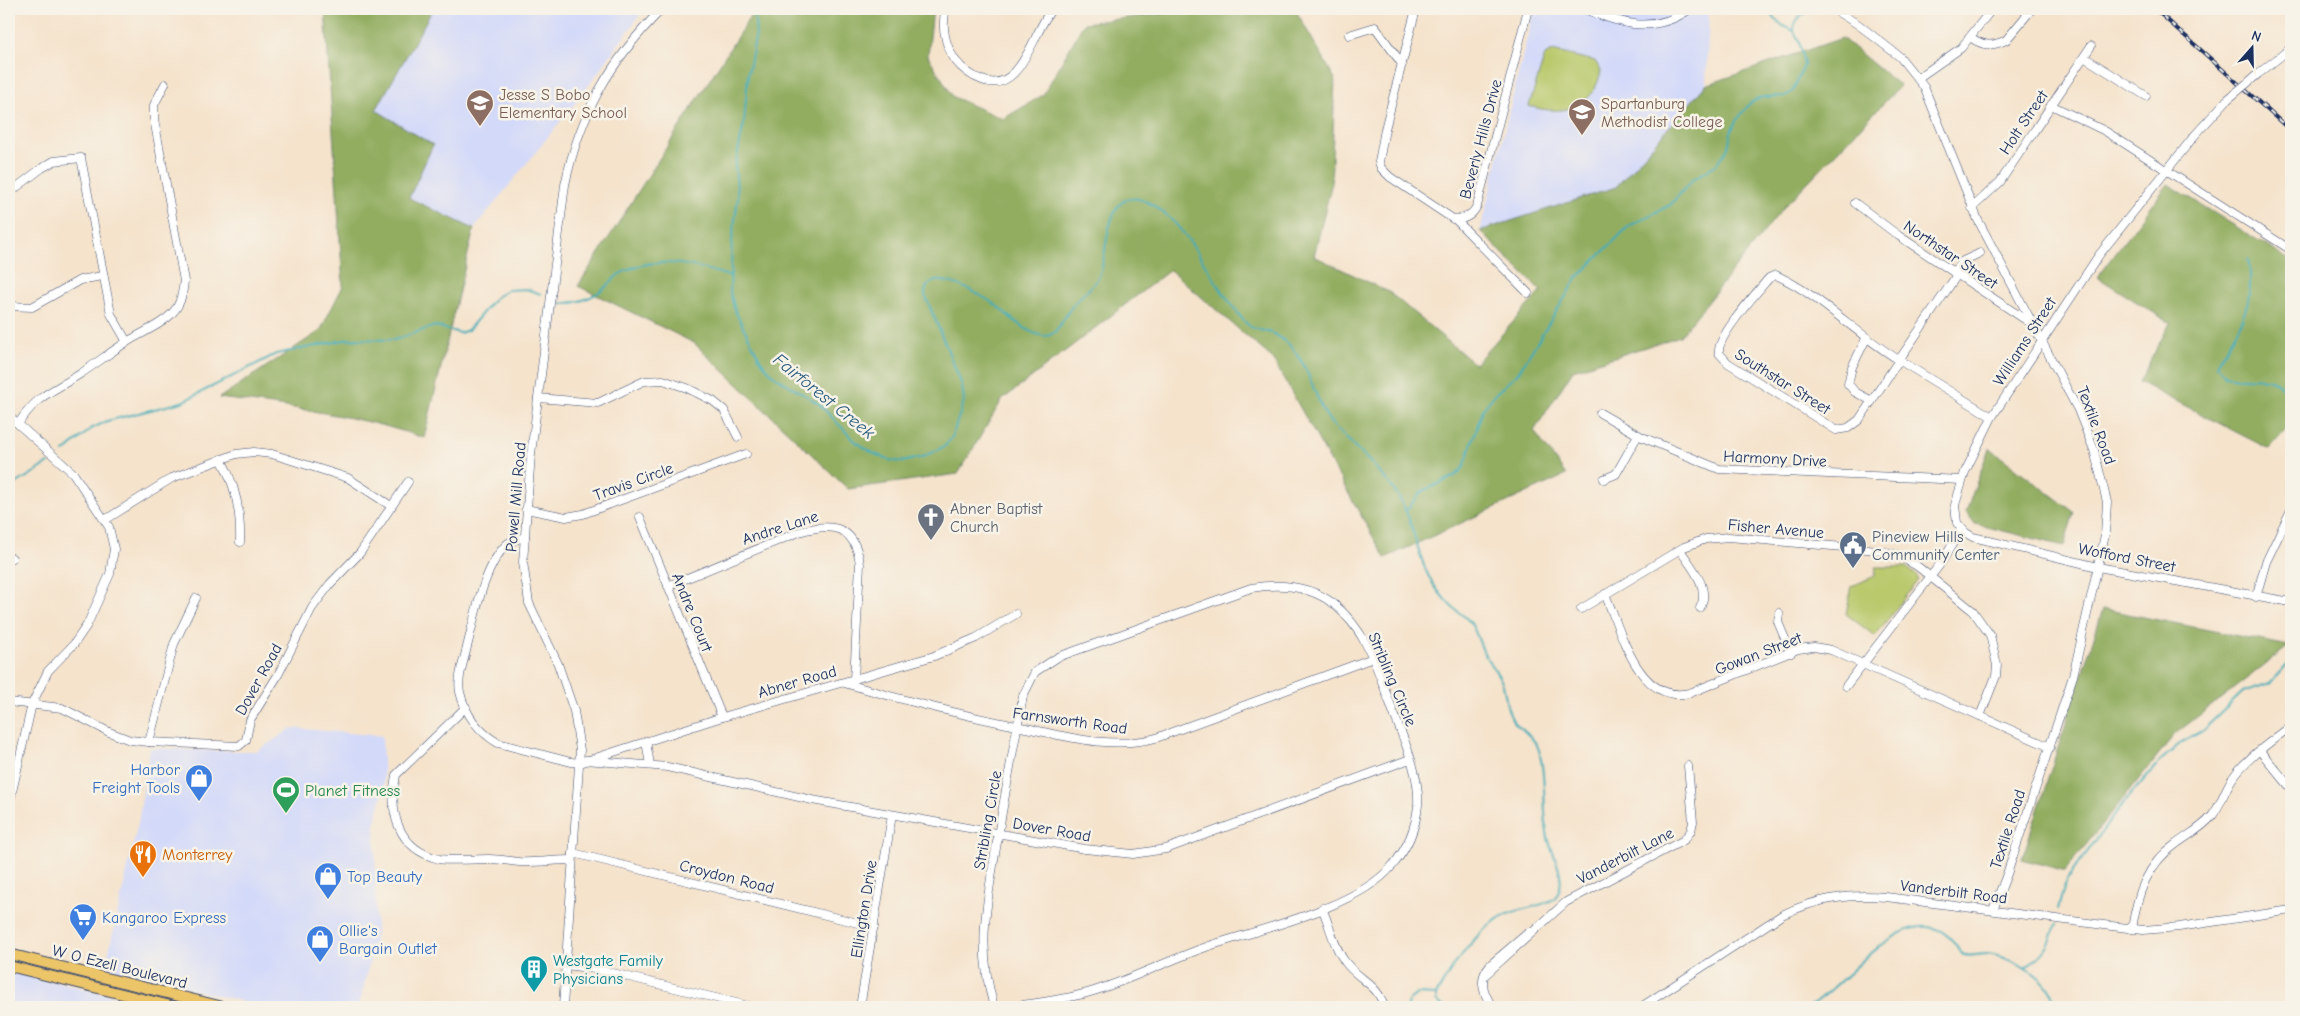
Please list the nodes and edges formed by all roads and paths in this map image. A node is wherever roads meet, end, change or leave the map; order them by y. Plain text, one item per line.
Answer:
1 (662, 9) edge
2 (946, 9) edge
3 (1052, 9) edge
4 (1416, 9) edge
5 (1528, 9) edge
6 (1585, 9) edge
7 (1690, 9) edge
8 (1833, 9) edge
9 (1992, 9) edge
10 (2032, 9) edge
11 (1349, 35) dead end
12 (1970, 37) junction
13 (2091, 46) dead end
14 (2291, 48) edge
15 (2084, 57) junction
16 (1402, 64) junction
17 (1918, 78) junction
18 (165, 84) dead end
19 (2146, 96) dead end
20 (2051, 105) junction
21 (2166, 171) junction
22 (9, 193) edge
23 (1855, 203) dead end
24 (1972, 208) junction
25 (1456, 219) junction
26 (2291, 250) edge
27 (1980, 253) dead end
28 (1955, 274) junction
29 (102, 276) junction
30 (1528, 293) dead end
31 (9, 306) edge
32 (2034, 325) junction
33 (1866, 339) junction
34 (2042, 339) junction
35 (127, 342) junction
36 (1899, 360) junction
37 (538, 398) junction
38 (1872, 401) junction
39 (1600, 413) dead end
40 (9, 416) edge
41 (1992, 417) junction
42 (18, 424) junction
43 (1638, 435) junction
44 (738, 438) dead end
45 (746, 454) dead end
46 (221, 459) junction
47 (1604, 479) dead end
48 (1962, 480) junction
49 (408, 482) dead end
50 (391, 506) junction
51 (526, 509) junction
52 (2291, 510) edge
53 (640, 518) dead end
54 (105, 520) junction
55 (1961, 529) junction
56 (524, 537) junction
57 (240, 542) dead end
58 (1680, 550) junction
59 (2098, 567) junction
60 (1931, 577) junction
61 (668, 586) junction
62 (1605, 594) junction
63 (2256, 597) junction
64 (196, 598) dead end
65 (2291, 602) edge
66 (1700, 608) dead end
67 (1581, 609) dead end
68 (1779, 613) dead end
69 (1016, 614) dead end
70 (1791, 653) junction
71 (1373, 658) junction
72 (1864, 665) junction
73 (854, 680) junction
74 (844, 683) junction
75 (1846, 686) dead end
76 (9, 702) edge
77 (32, 704) junction
78 (466, 707) junction
79 (1980, 716) junction
80 (722, 717) junction
81 (2291, 726) edge
82 (1017, 727) junction
83 (646, 741) junction
84 (148, 742) junction
85 (2050, 746) junction
86 (2260, 751) junction
87 (1410, 759) junction
88 (583, 762) junction
89 (650, 765) junction
90 (1688, 766) dead end
91 (2291, 788) edge
92 (9, 805) edge
93 (892, 815) junction
94 (998, 834) junction
95 (573, 856) junction
96 (1322, 908) junction
97 (1993, 910) junction
98 (2291, 910) edge
99 (874, 927) junction
100 (2132, 929) junction
101 (9, 954) edge
102 (566, 965) junction
103 (9, 966) edge
104 (157, 991) junction
105 (153, 1005) edge
106 (175, 1007) edge
107 (223, 1007) edge
108 (563, 1007) edge
109 (753, 1007) edge
110 (860, 1007) edge
111 (994, 1007) edge
112 (1009, 1007) edge
113 (1384, 1007) edge
114 (1493, 1007) edge
115 (1641, 1007) edge

1 - 37 street, Powell Mill Road
2 - 3 street
4 - 16 street, Beverly Hills Drive
5 - 25 street, Beverly Hills Drive
6 - 7 street
8 - 17 street, Textile Road
9 - 12 street
10 - 12 street
11 - 16 street
12 - 17 street
13 - 15 street, Holt Street
14 - 21 street, Williams Street, bridge
15 - 19 street
15 - 20 street, Holt Street
16 - 25 street, Beverly Hills Drive
17 - 24 street, Textile Road
18 - 35 street
20 - 21 street
20 - 24 street, Holt Street
21 - 26 street
21 - 34 street, Williams Street
22 - 29 street
23 - 28 street, Northstar Street
24 - 32 street, Textile Road
25 - 30 street
27 - 28 street
28 - 32 street, Northstar Street
28 - 36 street
29 - 31 street
29 - 35 street
32 - 34 street, Textile Road
33 - 36 street, Southstar Street
33 - 38 street
33 - 38 street, Southstar Street
34 - 41 street, Williams Street
34 - 59 street, Textile Road
35 - 42 street
36 - 38 street, Southstar Street
36 - 41 street, Southstar Street
37 - 44 street
37 - 51 street, Powell Mill Road
39 - 43 street, Harmony Drive
40 - 42 street
41 - 48 street, Williams Street
42 - 54 street
43 - 47 street
43 - 48 street, Harmony Drive
45 - 51 street, Travis Circle
46 - 50 street
46 - 54 street
46 - 57 street
48 - 55 street, Williams Street
49 - 50 street, Dover Road
50 - 84 street, Dover Road
51 - 56 street, Powell Mill Road
52 - 63 street
53 - 61 street, Andre Court
54 - 77 street
55 - 59 street, Wofford Street
55 - 60 street
56 - 78 street, Dover Road
56 - 88 street, Powell Mill Road
58 - 60 street, Fisher Avenue
58 - 62 street, Fisher Avenue
58 - 66 street
59 - 63 street, Wofford Street
59 - 85 street, Textile Road
60 - 72 street
60 - 79 street, Fisher Avenue
61 - 73 street, Andre Lane
61 - 80 street, Andre Court
62 - 67 street, Fisher Avenue
62 - 70 street, Gowan Street
63 - 65 street, Wofford Street
64 - 84 street
68 - 70 street
69 - 73 street, Abner Road
70 - 72 street, Gowan Street
71 - 82 street, Farnsworth Road
71 - 82 street, Stribling Circle
71 - 87 street, Stribling Circle
72 - 75 street
72 - 79 street, Gowan Street
73 - 74 street, Abner Road
74 - 80 street, Abner Road
74 - 82 street, Farnsworth Road
76 - 77 street, Dover Road
77 - 84 street, Dover Road
77 - 92 street
78 - 88 street, Dover Road
78 - 95 street, Croydon Road
79 - 85 street, Gowan Street
80 - 83 street, Abner Road
81 - 86 street
82 - 94 street, Stribling Circle
83 - 88 street, Abner Road
83 - 89 street
85 - 97 street, Textile Road
86 - 91 street
86 - 100 street
87 - 94 street, Dover Road
87 - 96 street, Stribling Circle
88 - 89 street, Dover Road
88 - 95 street, Powell Mill Road
89 - 93 street, Dover Road
90 - 114 street, Vanderbilt Lane
93 - 94 street, Dover Road
93 - 99 street, Ellington Drive
94 - 111 street, Stribling Circle
95 - 99 street, Croydon Road
95 - 102 street, Powell Mill Road
96 - 112 street, Stribling Circle
96 - 113 street
97 - 100 street, Vanderbilt Road
97 - 115 street, Vanderbilt Road
98 - 100 street, Vanderbilt Road
99 - 110 street, Ellington Drive
101 - 104 main road, W O Ezell Boulevard
102 - 108 street, Powell Mill Road
102 - 109 street
103 - 105 main road, W O Ezell Boulevard
104 - 105 street
104 - 107 main road, W O Ezell Boulevard
105 - 106 main road, W O Ezell Boulevard

